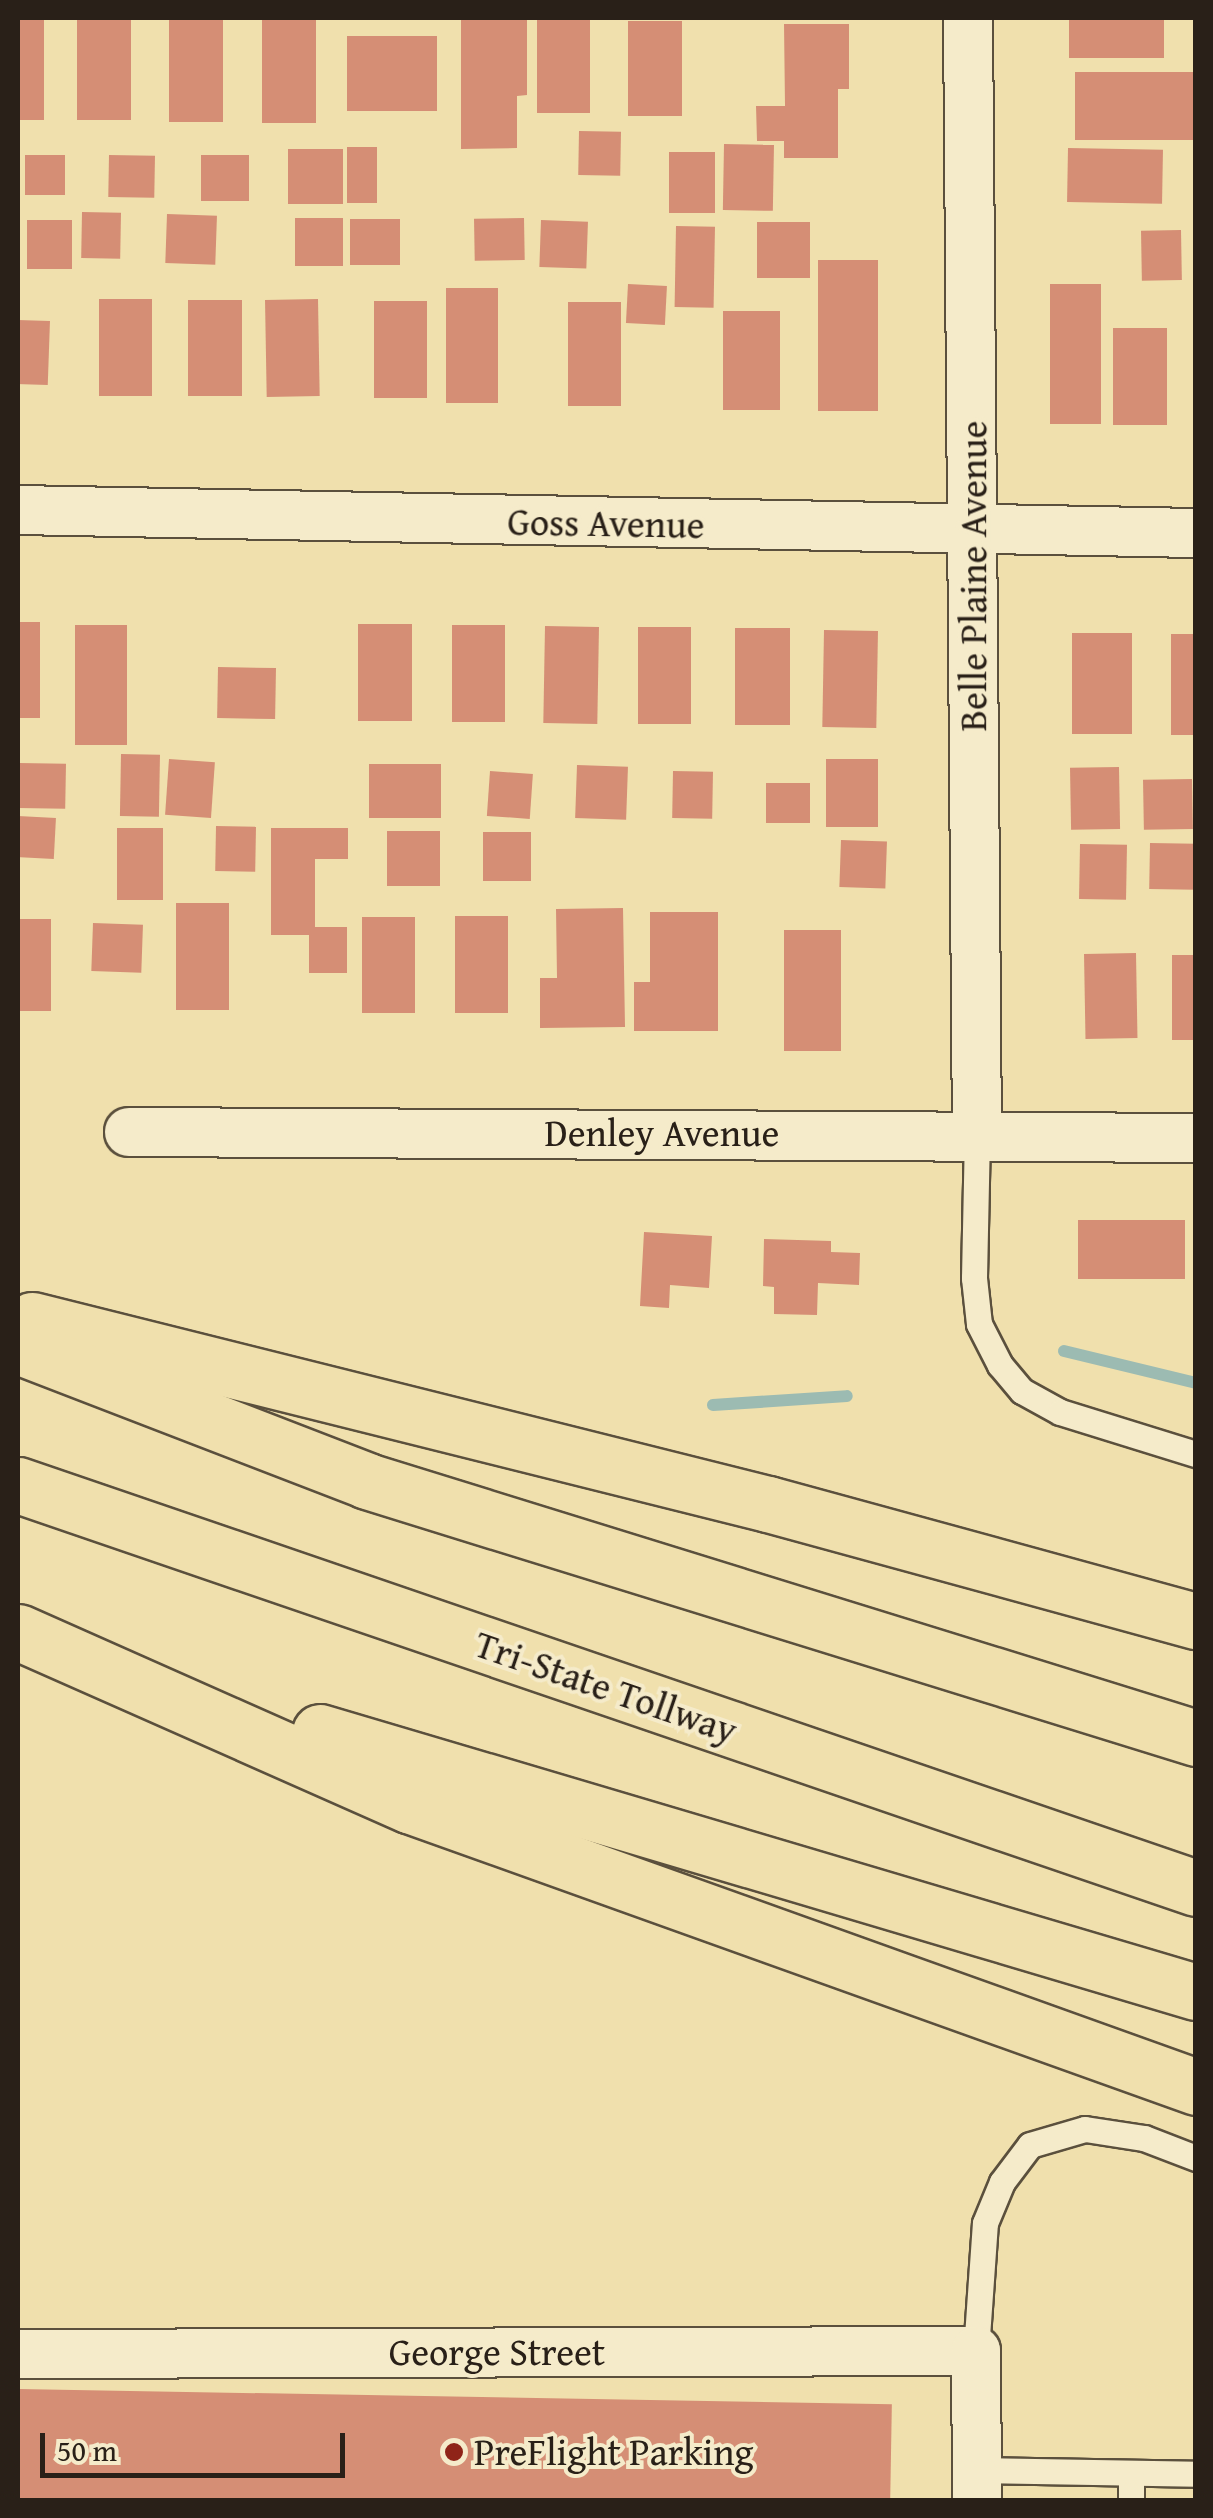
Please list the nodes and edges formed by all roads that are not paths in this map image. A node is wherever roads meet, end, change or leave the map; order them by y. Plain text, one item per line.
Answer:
1 (968, 18) edge
2 (18, 510) edge
3 (972, 531) junction
4 (1196, 533) edge
5 (129, 1132) dead end
6 (977, 1134) junction
7 (1196, 1138) edge
8 (18, 1317) edge
9 (18, 1346) edge
10 (1196, 1454) edge
11 (18, 1485) edge
12 (1196, 1621) edge
13 (18, 1632) edge
14 (111, 1669) junction
15 (1196, 1738) edge
16 (1196, 1888) edge
17 (1196, 1992) edge
18 (1196, 2087) edge
19 (1196, 2158) edge
20 (976, 2351) junction
21 (18, 2354) edge
22 (1196, 2474) edge
23 (977, 2485) edge
24 (1131, 2488) edge

1 - 3 street, Belle Plaine Avenue
2 - 3 street, Goss Avenue
3 - 4 street, Goss Avenue
3 - 6 street, Belle Plaine Avenue
5 - 6 street, Denley Avenue
6 - 7 street, Denley Avenue
6 - 10 lane
8 - 12 highway
9 - 15 highway
11 - 16 highway, Tri-State Tollway
13 - 14 highway
14 - 17 highway
14 - 18 highway
19 - 20 lane
20 - 21 street, George Street
20 - 23 street
22 - 24 lane
23 - 24 lane

